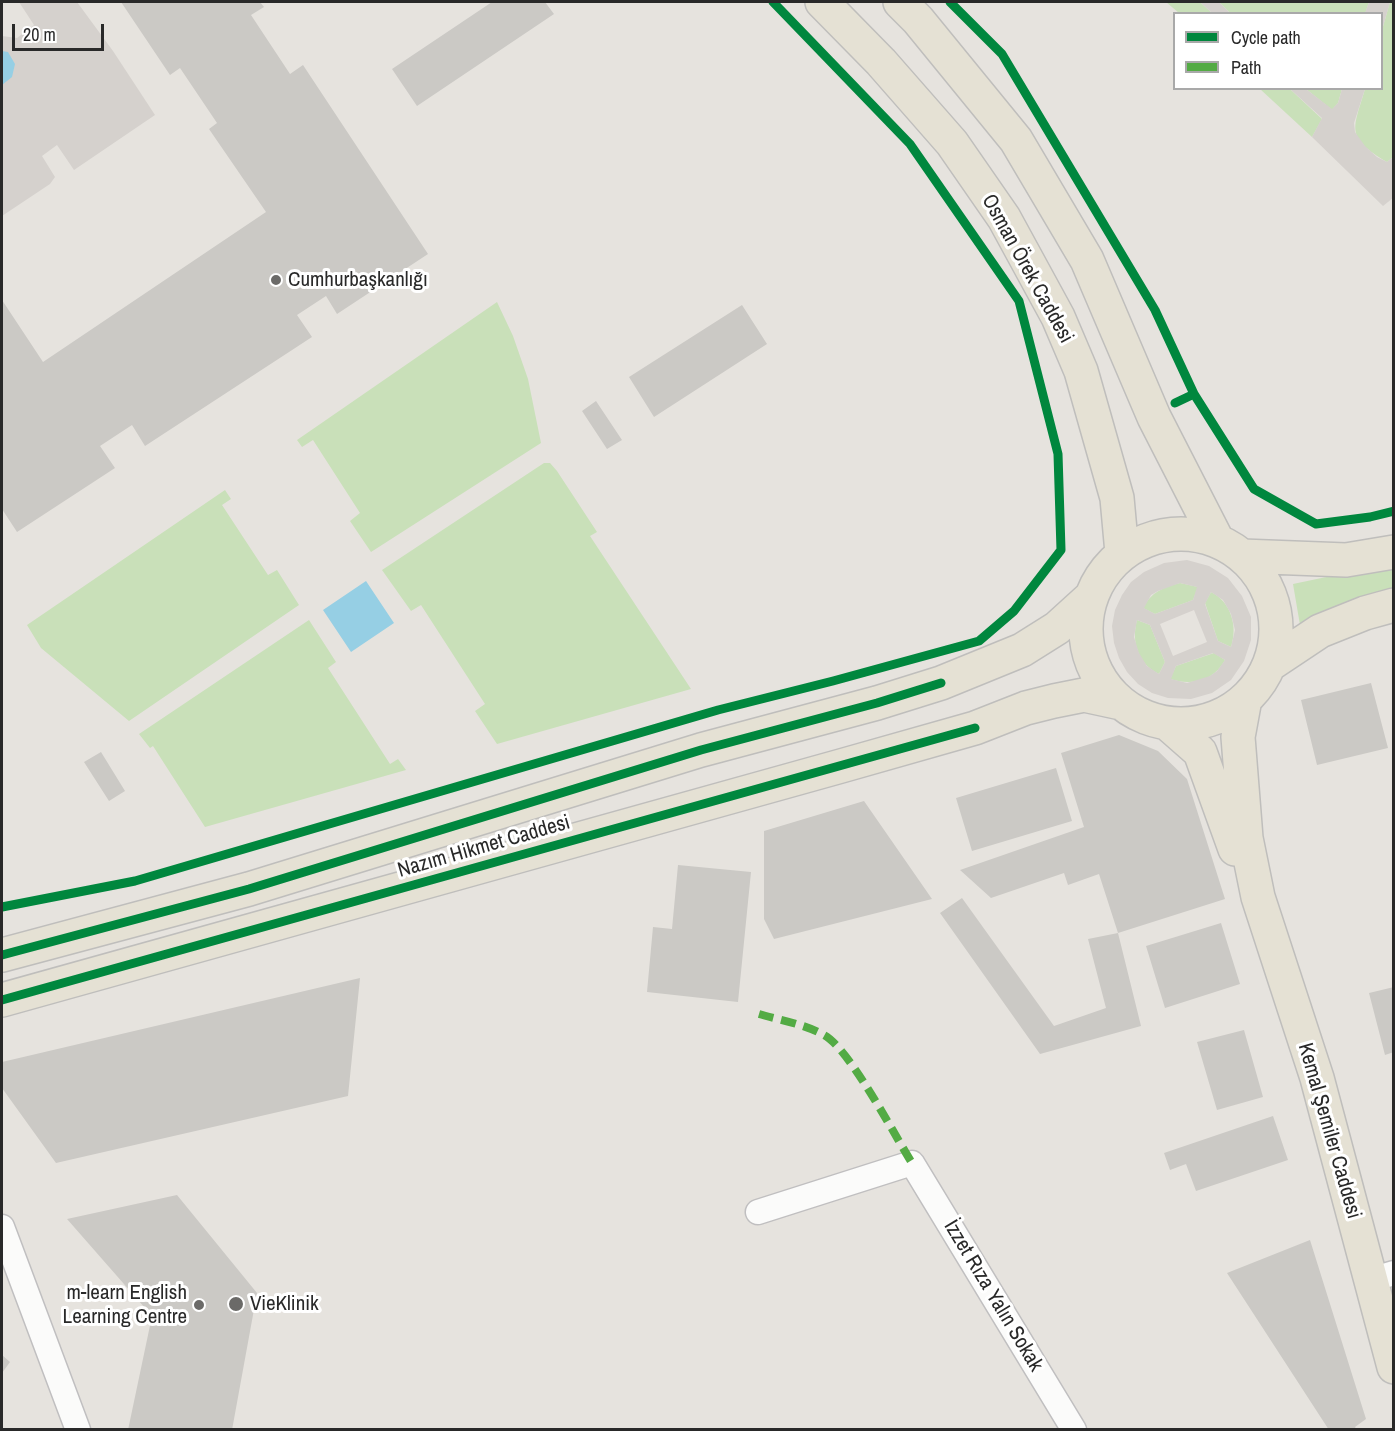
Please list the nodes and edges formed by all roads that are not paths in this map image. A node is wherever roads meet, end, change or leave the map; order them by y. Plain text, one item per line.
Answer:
1 (822, 2) edge
2 (900, 2) edge
3 (1230, 548) junction
4 (1394, 552) edge
5 (1122, 553) junction
6 (1090, 598) junction
7 (1394, 605) edge
8 (1269, 664) junction
9 (1245, 699) junction
10 (1121, 703) junction
11 (1167, 723) junction
12 (1258, 897) junction
13 (2, 955) edge
14 (2, 1000) edge
15 (758, 1212) dead end
16 (2, 1227) edge
17 (1382, 1276) edge
18 (1394, 1367) edge
19 (78, 1430) edge
20 (1074, 1430) edge

1 - 5 main road, Osman Örek Caddesi
2 - 3 main road
3 - 4 main road
3 - 5 main road
3 - 8 main road
5 - 6 main road
6 - 10 main road
6 - 13 main road, Nazım Hikmet Caddesi
7 - 8 main road
8 - 9 main road
9 - 11 main road
9 - 12 main road, Kemal Şemiler Caddesi
10 - 11 main road
10 - 14 main road, Nazım Hikmet Caddesi
11 - 12 main road, Kemal Şemiler Caddesi
12 - 17 main road, Kemal Şemiler Caddesi
15 - 20 street, İzzet Rıza Yalın Sokak
16 - 19 street
17 - 18 main road, Kemal Şemiler Caddesi

